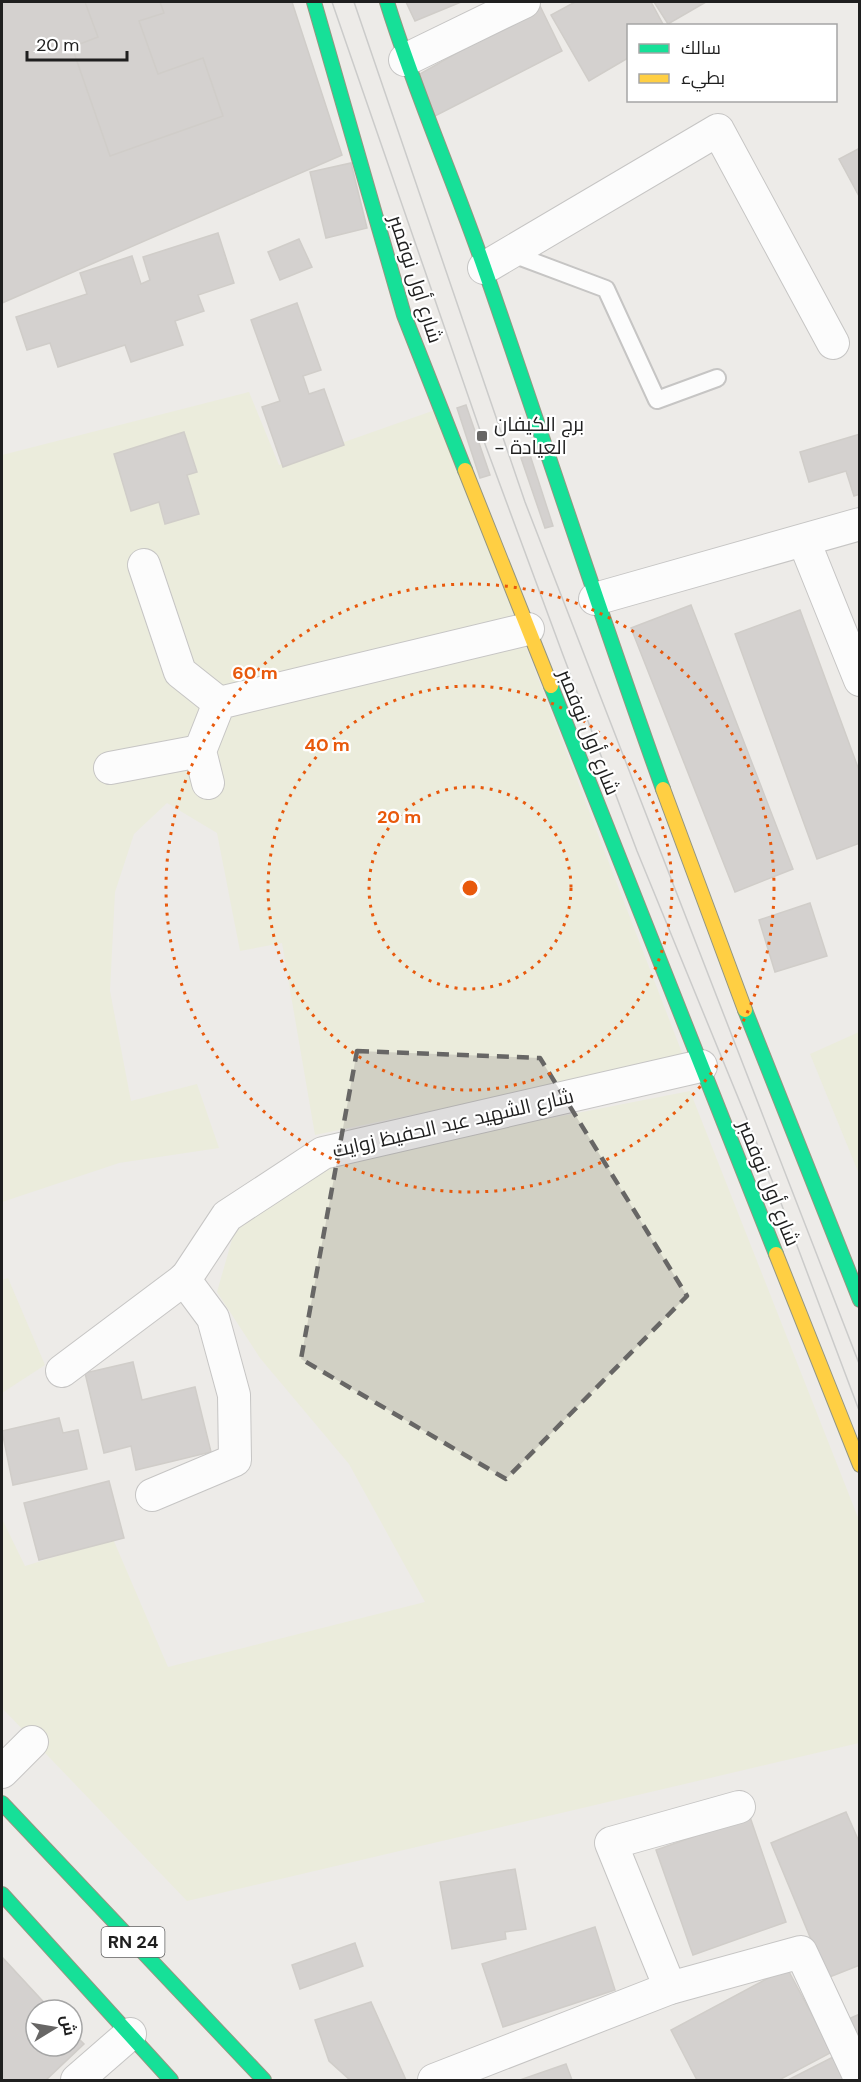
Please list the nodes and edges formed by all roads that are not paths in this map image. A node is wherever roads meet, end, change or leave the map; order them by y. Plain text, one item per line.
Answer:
1 (314, 2) edge
2 (387, 2) edge
3 (524, 2) edge
4 (405, 60) junction
5 (497, 260) junction
6 (832, 344) dead end
7 (717, 378) dead end
8 (860, 524) edge
9 (804, 541) junction
10 (144, 565) dead end
11 (595, 599) junction
12 (528, 629) junction
13 (860, 680) edge
14 (219, 703) junction
15 (200, 752) junction
16 (110, 768) dead end
17 (208, 783) dead end
18 (700, 1066) junction
19 (184, 1280) junction
20 (860, 1300) edge
21 (62, 1371) dead end
22 (860, 1465) edge
23 (152, 1495) dead end
24 (32, 1742) dead end
25 (2, 1772) edge
26 (2, 1803) edge
27 (739, 1807) dead end
28 (2, 1894) edge
29 (670, 1988) junction
30 (130, 2034) junction
31 (860, 2078) edge
32 (77, 2080) edge
33 (171, 2080) edge
34 (264, 2080) edge
35 (434, 2080) edge

1 - 12 main road, شارع أول نوفمبر
2 - 4 main road, شارع أول نوفمبر
3 - 4 street
4 - 5 main road, شارع أول نوفمبر
5 - 6 street
5 - 7 lane
5 - 11 main road, شارع أول نوفمبر
8 - 9 street
9 - 11 street
9 - 13 street
10 - 14 street
11 - 20 main road, شارع أول نوفمبر
12 - 14 street
12 - 18 main road, شارع أول نوفمبر
14 - 15 street
15 - 16 street
15 - 17 street
18 - 19 street, شارع الشهيد عبد الحفيظ زوايت
18 - 22 main road, شارع أول نوفمبر
19 - 21 street, شارع الشهيد عبد الحفيظ زوايت
19 - 23 street
24 - 25 street
26 - 34 main road, RN 24
27 - 29 street
28 - 30 main road
29 - 31 street
29 - 35 street
30 - 32 street
30 - 33 main road

